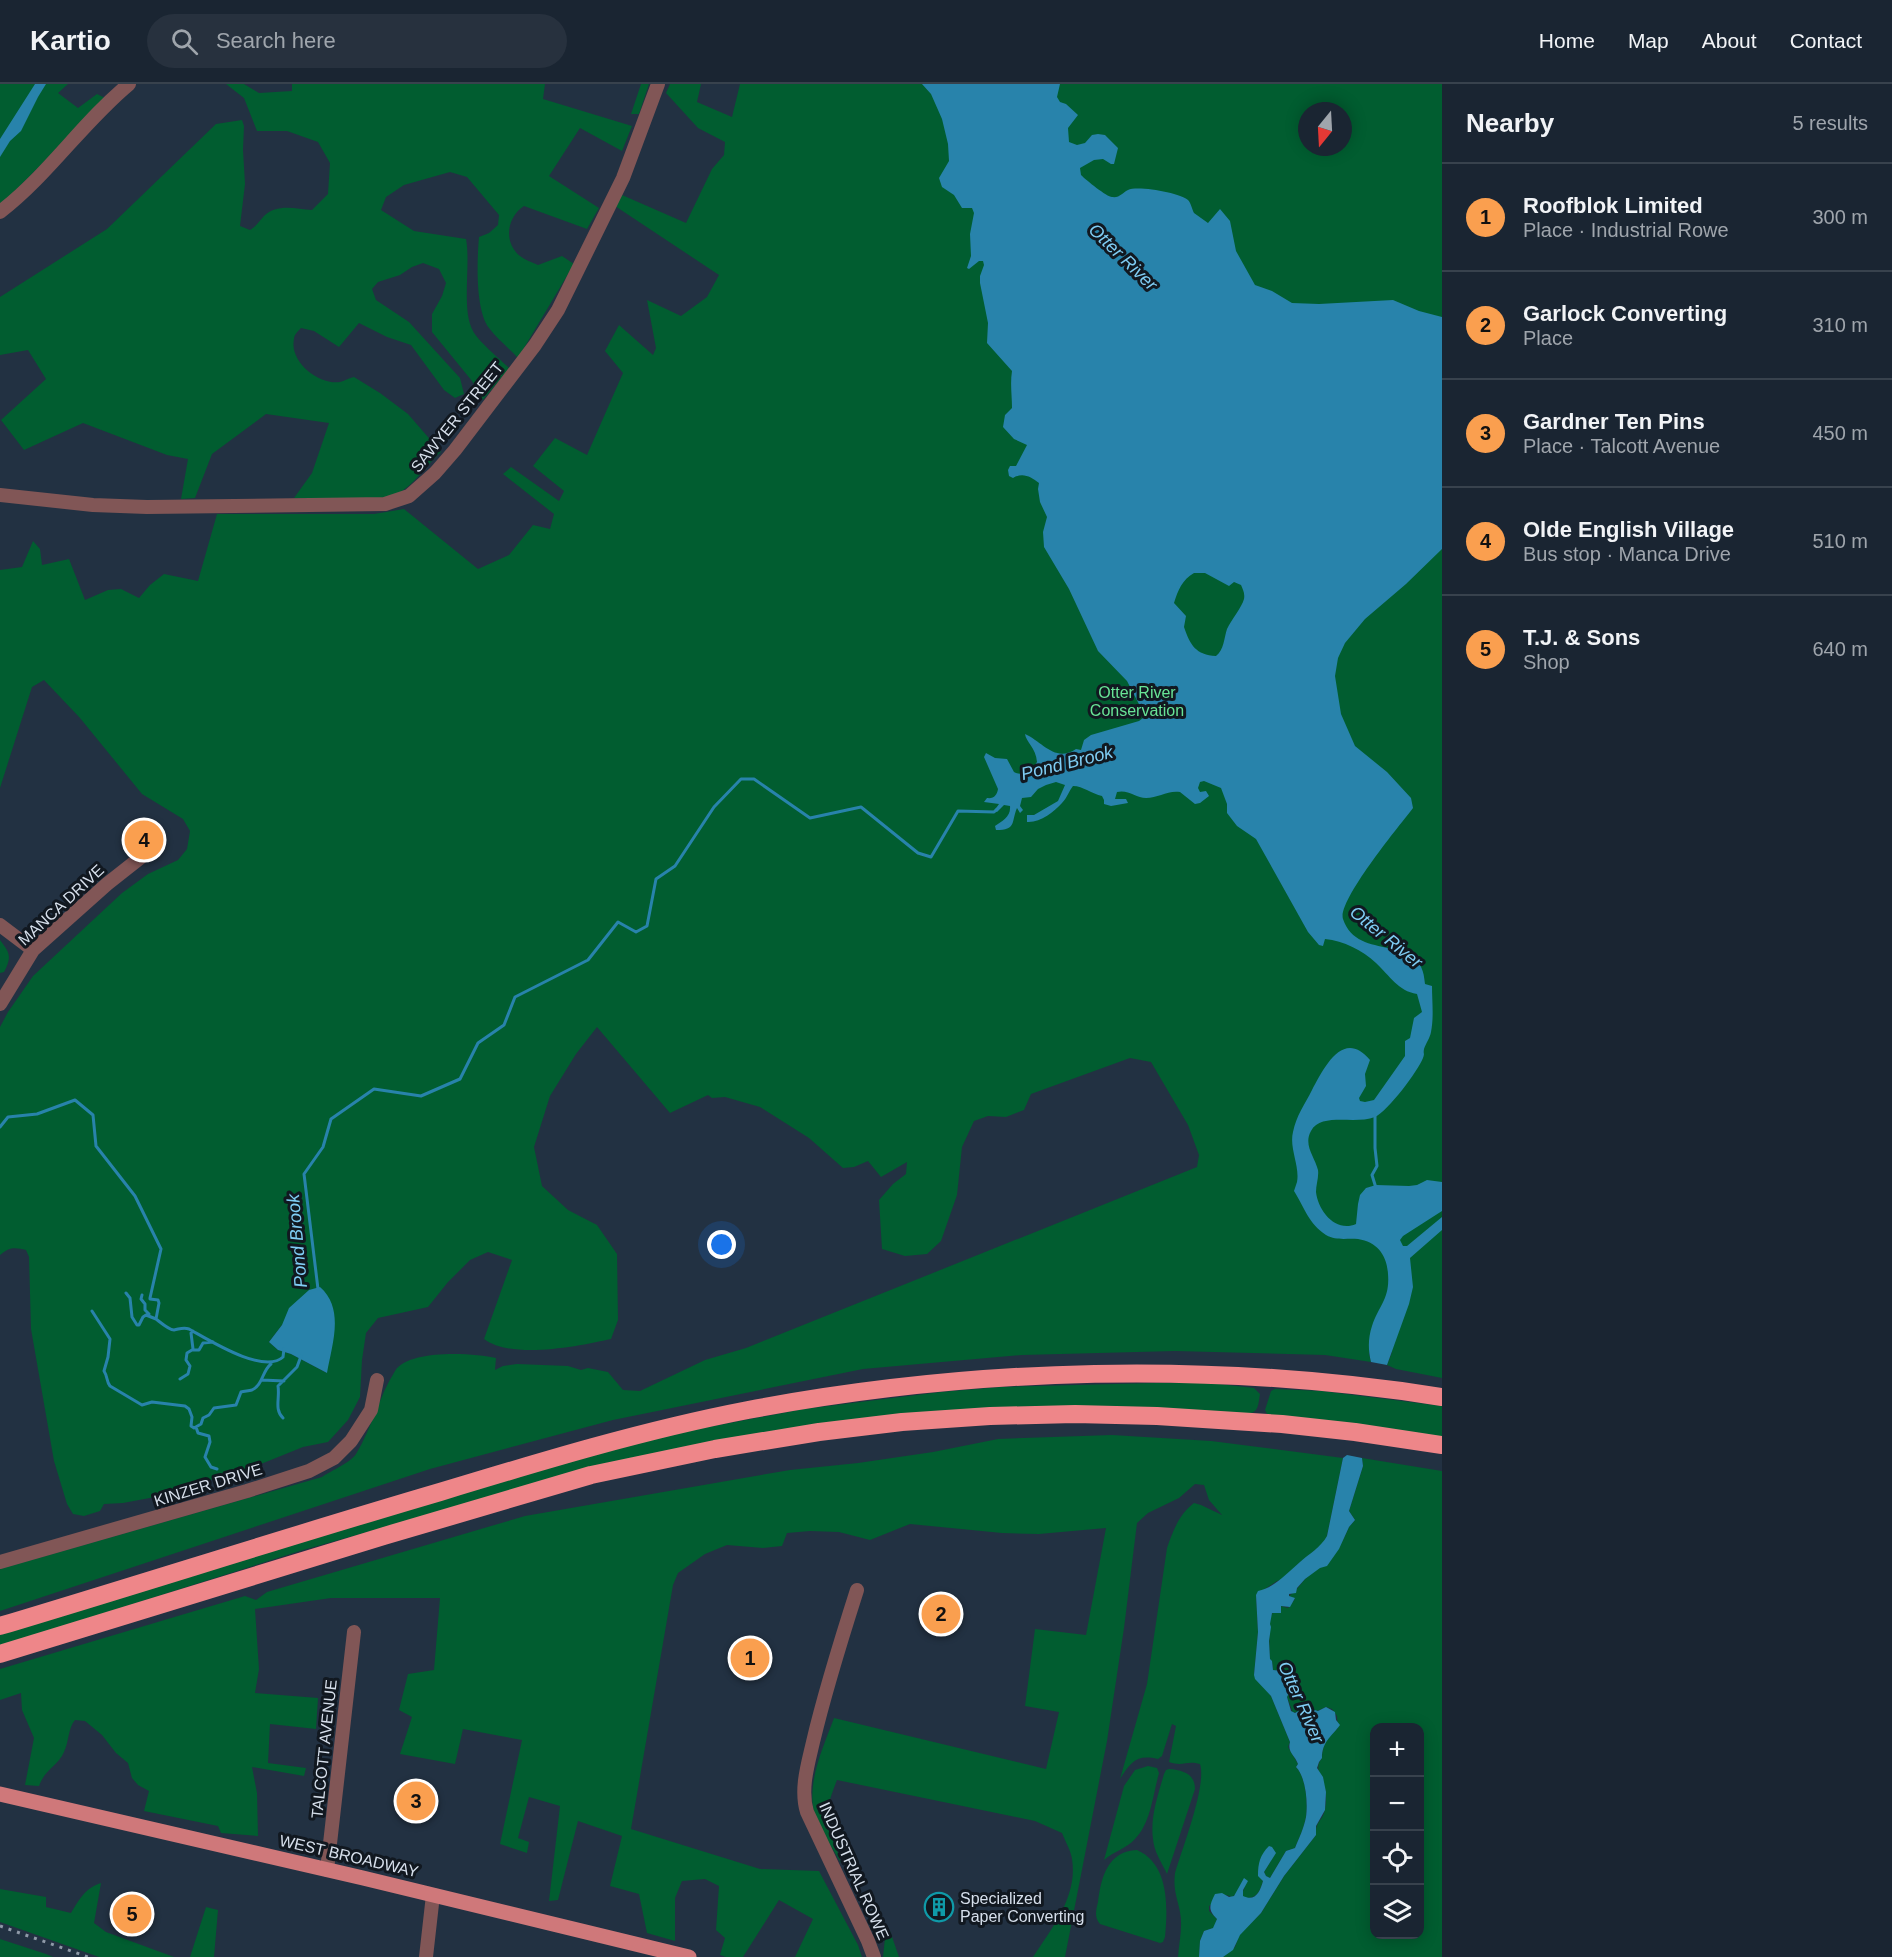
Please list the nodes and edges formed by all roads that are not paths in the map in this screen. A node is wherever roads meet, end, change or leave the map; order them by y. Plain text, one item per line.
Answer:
1 (129, 84) edge
2 (658, 84) edge
3 (0, 212) edge
4 (0, 495) edge
5 (159, 843) dead end
6 (0, 925) edge
7 (33, 950) junction
8 (0, 1004) edge
9 (378, 1380) dead end
10 (1442, 1397) edge
11 (1442, 1445) edge
12 (0, 1562) edge
13 (857, 1590) dead end
14 (0, 1626) edge
15 (354, 1632) dead end
16 (0, 1654) edge
17 (0, 1794) edge
18 (327, 1869) junction
19 (433, 1894) junction
20 (426, 1957) edge
21 (689, 1957) edge
22 (874, 1957) edge

1 - 3 street
2 - 4 street, SAWYER STREET
5 - 7 street, MANCA DRIVE
6 - 7 street
7 - 8 street, MANCA DRIVE
9 - 12 street, KINZER DRIVE
10 - 14 highway
11 - 16 highway
13 - 22 street, INDUSTRIAL ROWE
15 - 18 street, TALCOTT AVENUE
17 - 18 main road, WEST BROADWAY
18 - 19 main road, WEST BROADWAY
19 - 20 street
19 - 21 main road, WEST BROADWAY

